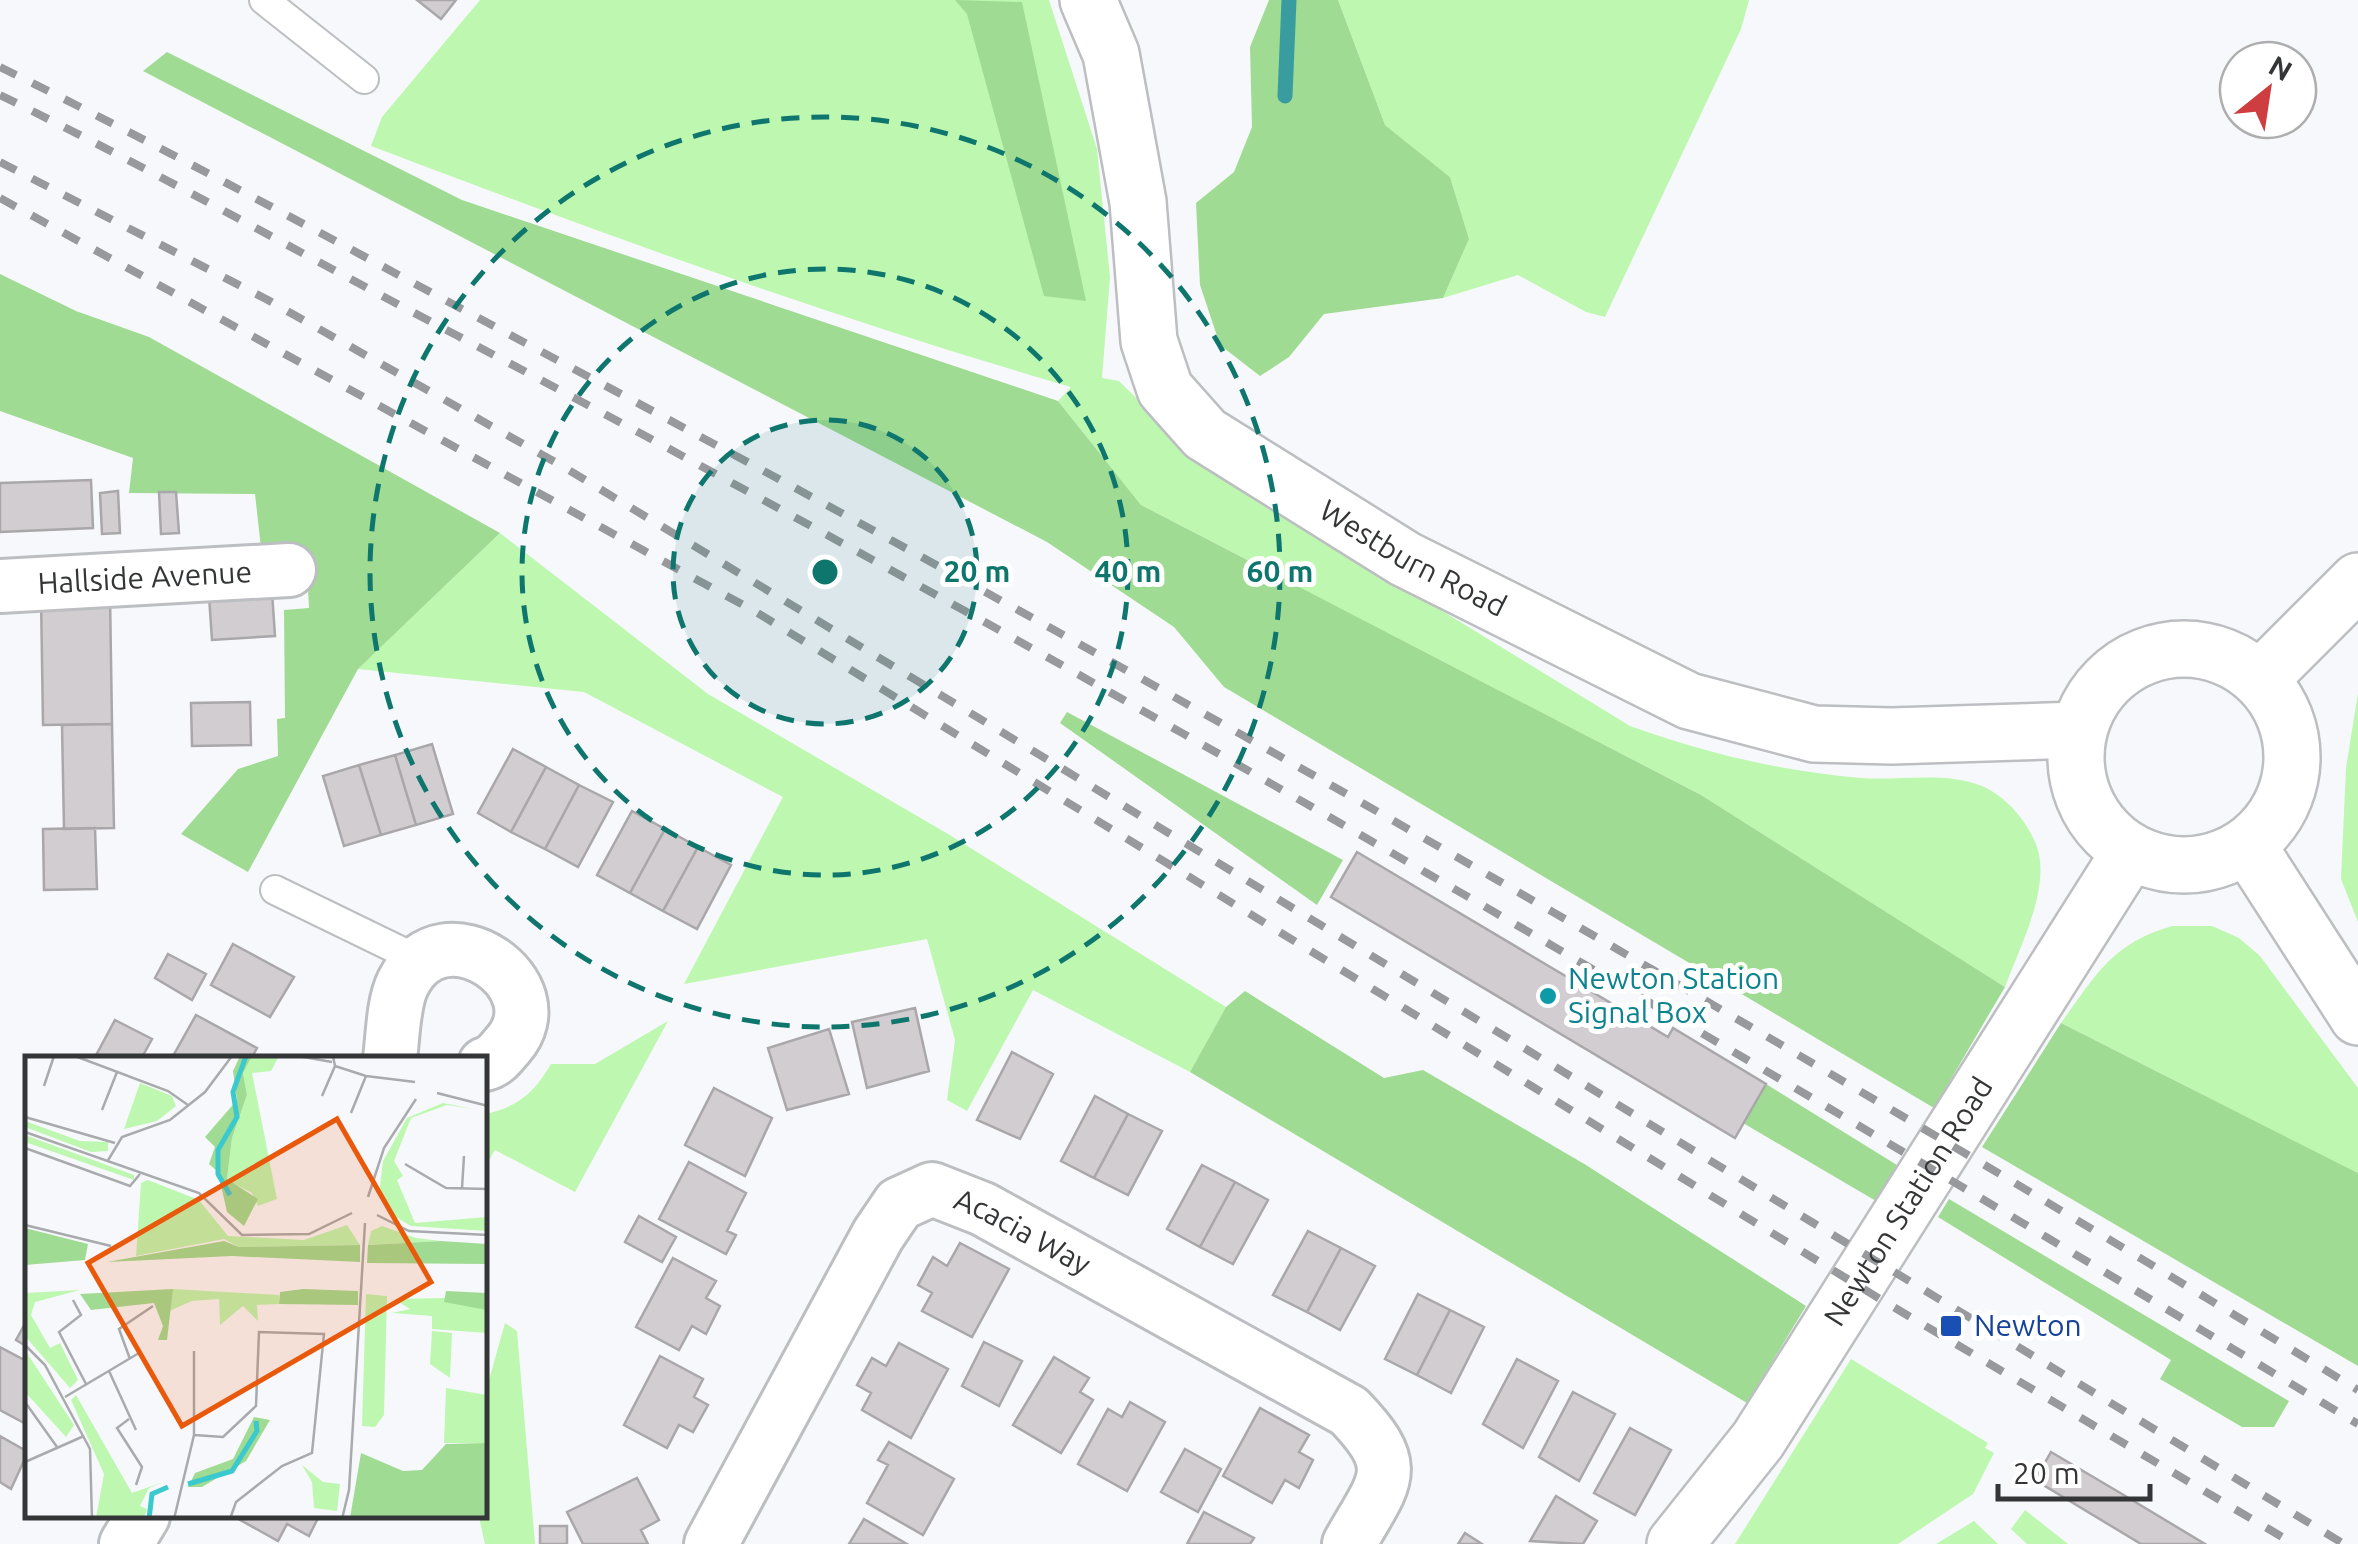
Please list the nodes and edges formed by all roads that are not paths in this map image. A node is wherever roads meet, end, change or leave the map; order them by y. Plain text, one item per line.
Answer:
1 (264, 0) edge
2 (1088, 0) edge
3 (364, 79) dead end
4 (289, 570) dead end
5 (2358, 581) edge
6 (0, 586) edge
7 (2260, 679) junction
8 (2078, 730) junction
9 (2248, 846) junction
10 (2130, 852) junction
11 (275, 890) dead end
12 (421, 961) junction
13 (2358, 1017) edge
14 (391, 1056) edge
15 (488, 1061) edge
16 (141, 1519) edge
17 (126, 1544) edge
18 (710, 1544) edge
19 (1349, 1544) edge
20 (1676, 1544) edge

1 - 3 lane
2 - 8 street, Westburn Road
4 - 6 street, Hallside Avenue
5 - 7 street
7 - 8 street
7 - 9 street
8 - 10 street
9 - 10 street
9 - 13 street
10 - 20 street, Newton Station Road
11 - 12 lane
12 - 14 street
12 - 15 street
16 - 17 street
18 - 19 street, Acacia Way

